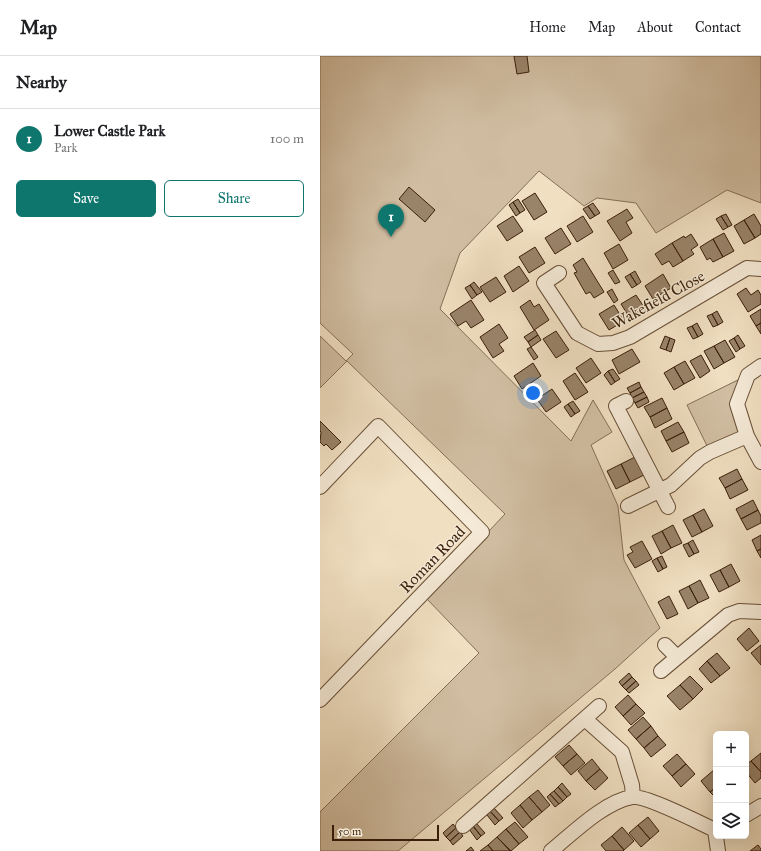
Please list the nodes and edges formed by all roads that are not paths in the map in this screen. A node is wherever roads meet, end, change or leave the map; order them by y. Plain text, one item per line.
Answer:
1 (761, 269) edge
2 (559, 273) dead end
3 (761, 366) edge
4 (626, 401) dead end
5 (747, 436) junction
6 (761, 462) edge
7 (320, 487) edge
8 (660, 490) junction
9 (628, 506) dead end
10 (668, 507) dead end
11 (761, 612) edge
12 (665, 645) dead end
13 (677, 657) junction
14 (660, 671) dead end
15 (320, 700) edge
16 (599, 706) dead end
17 (585, 719) junction
18 (633, 797) junction
19 (761, 806) edge
20 (749, 814) edge
21 (463, 826) dead end
22 (713, 829) edge
23 (716, 839) edge
24 (551, 851) edge
25 (718, 851) edge

1 - 2 street, Wakefield Close
3 - 5 street
4 - 8 street
5 - 6 street
5 - 8 street
7 - 15 street, Roman Road
8 - 9 street
8 - 10 street
11 - 13 street
12 - 13 street
13 - 14 street
16 - 17 street
17 - 18 street
17 - 21 street
18 - 22 street
18 - 24 street
19 - 20 street
23 - 25 street

